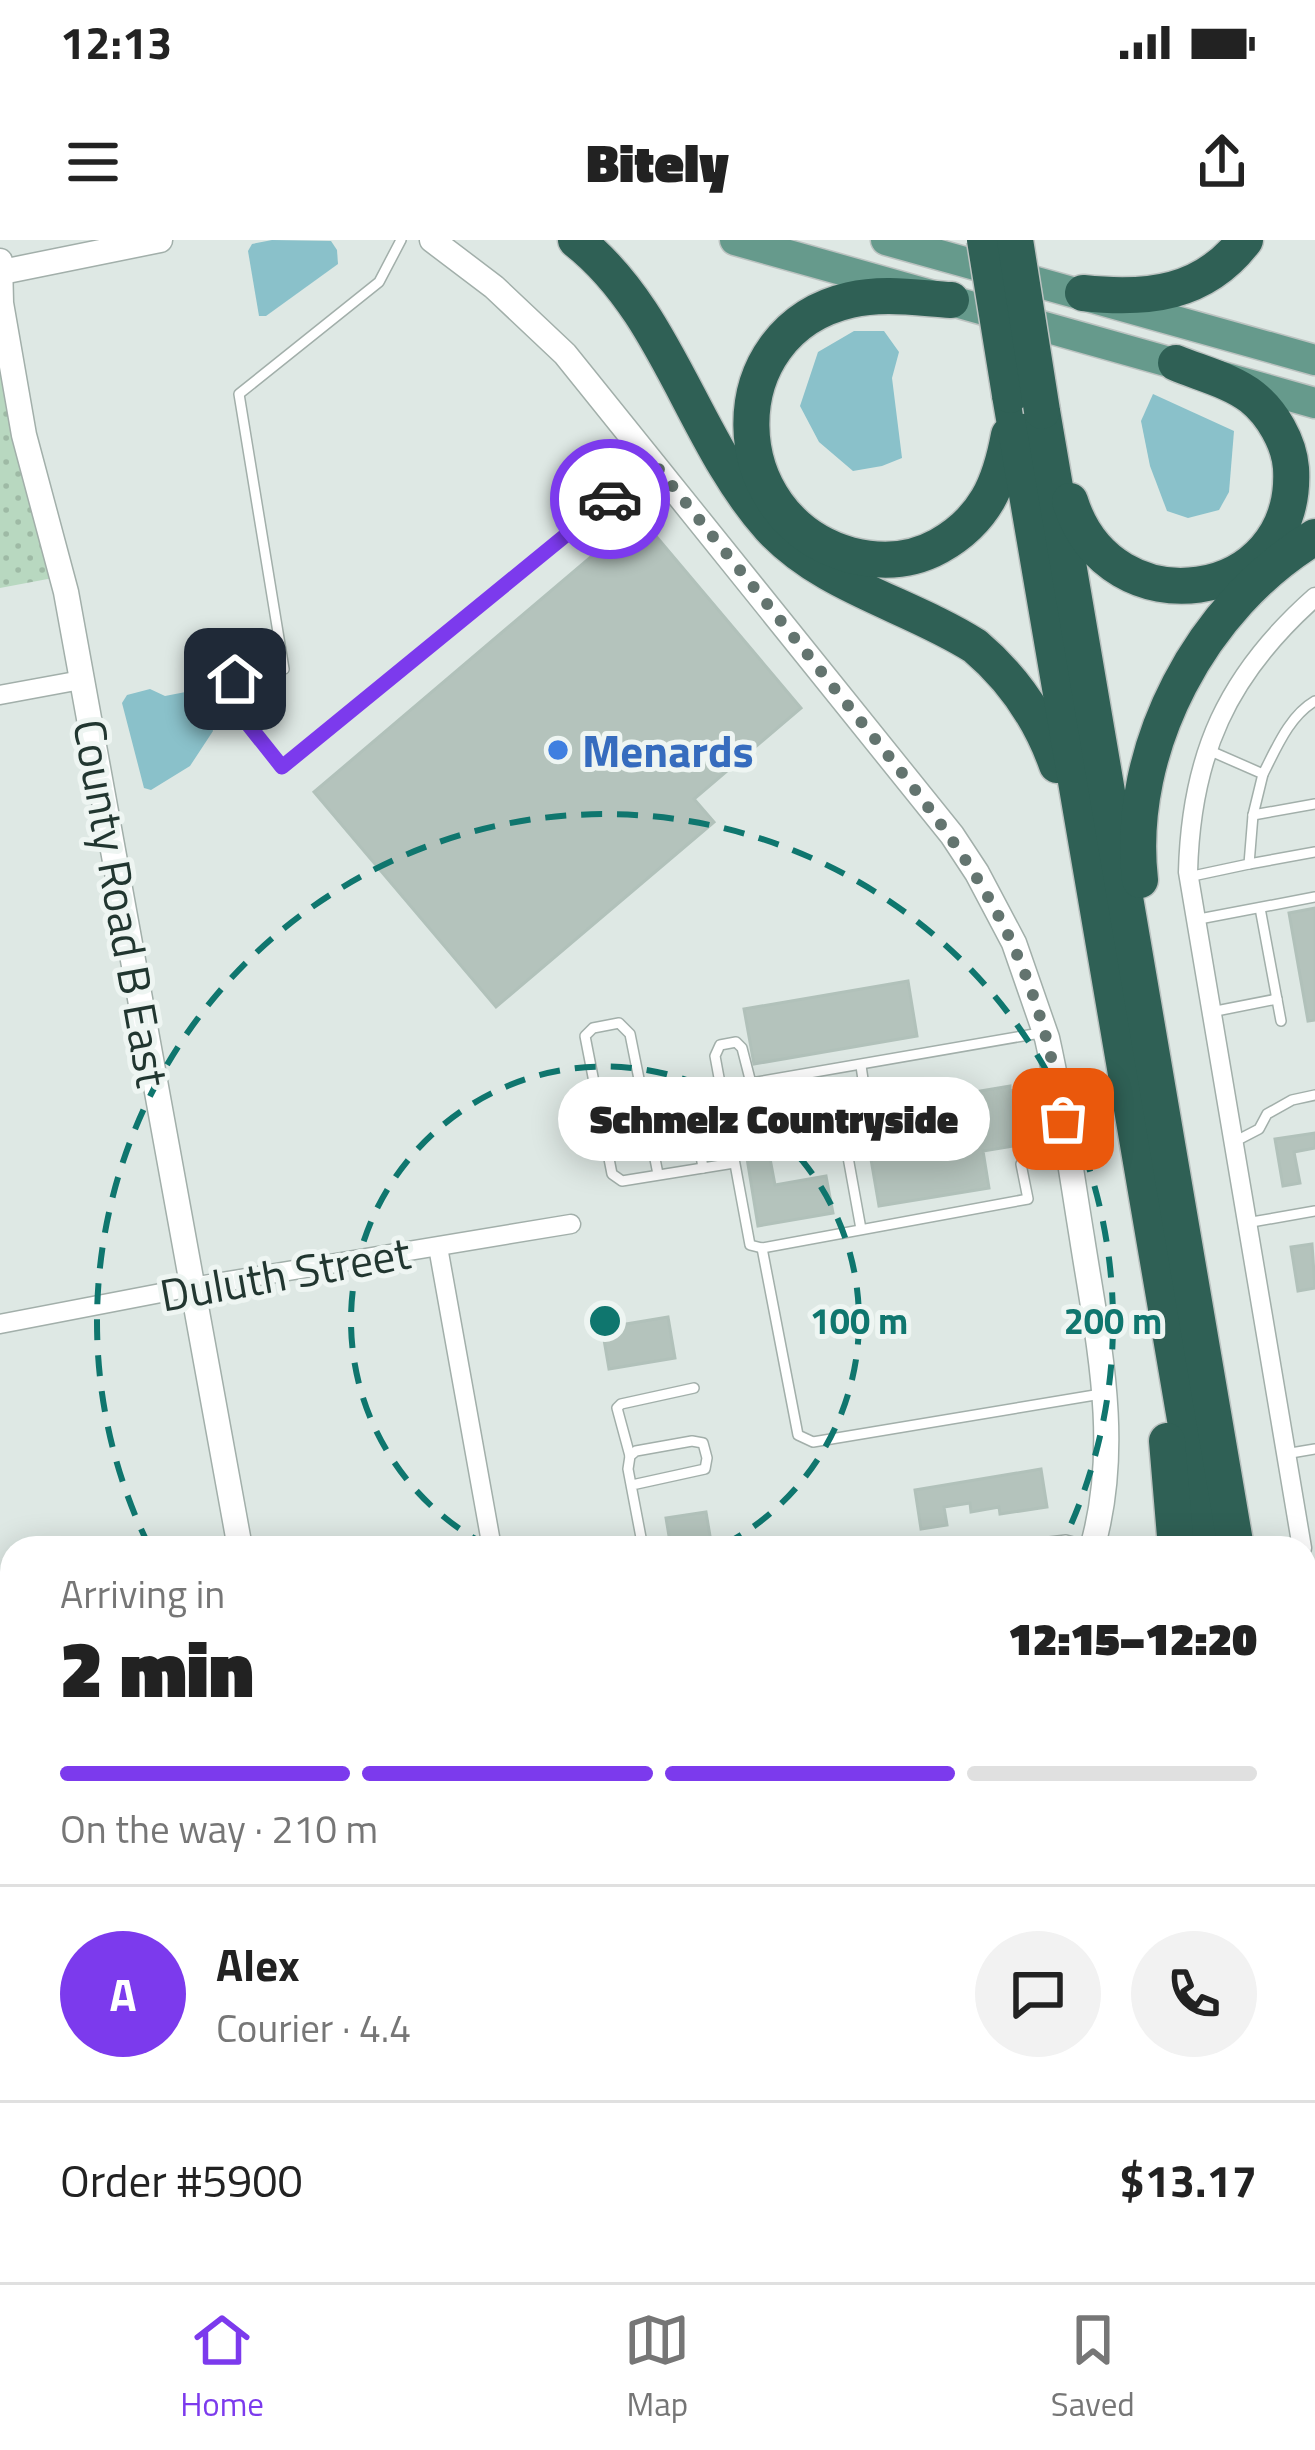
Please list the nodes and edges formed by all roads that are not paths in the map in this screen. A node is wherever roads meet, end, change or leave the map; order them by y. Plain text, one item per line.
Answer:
1 (160, 240) edge
2 (401, 240) edge
3 (431, 240) edge
4 (576, 240) edge
5 (735, 240) edge
6 (886, 240) edge
7 (985, 240) edge
8 (1016, 240) edge
9 (1245, 240) edge
10 (92, 248) edge
11 (1, 269) edge
12 (1083, 293) junction
13 (951, 301) junction
14 (1315, 360) edge
15 (1176, 363) junction
16 (1315, 403) edge
17 (1022, 406) junction
18 (654, 463) junction
19 (1315, 537) edge
20 (1315, 597) edge
21 (81, 680) junction
22 (0, 695) edge
23 (1315, 700) edge
24 (1206, 749) junction
25 (1263, 774) junction
26 (1315, 804) edge
27 (1253, 814) junction
28 (1315, 852) edge
29 (1250, 864) junction
30 (1188, 877) junction
31 (1315, 897) edge
32 (1260, 908) junction
33 (1098, 909) junction
34 (1194, 920) junction
35 (1277, 999) junction
36 (1210, 1012) junction
37 (1281, 1021) dead end
38 (1045, 1032) junction
39 (861, 1066) junction
40 (751, 1083) junction
41 (1158, 1093) junction
42 (1315, 1095) edge
43 (693, 1105) dead end
44 (840, 1113) junction
45 (760, 1129) junction
46 (1165, 1133) junction
47 (728, 1134) junction
48 (1232, 1142) junction
49 (1068, 1154) junction
50 (734, 1162) junction
51 (703, 1168) junction
52 (658, 1174) junction
53 (1315, 1211) edge
54 (1246, 1222) junction
55 (571, 1224) dead end
56 (861, 1228) junction
57 (437, 1247) junction
58 (762, 1248) junction
59 (1159, 1276) junction
60 (192, 1287) junction
61 (0, 1324) edge
62 (694, 1388) dead end
63 (1105, 1394) junction
64 (1315, 1449) edge
65 (1285, 1454) junction
66 (630, 1456) junction
67 (632, 1486) junction
68 (238, 1536) edge
69 (490, 1536) edge
70 (641, 1536) edge
71 (1094, 1536) edge
72 (1175, 1536) edge
73 (1205, 1536) edge
74 (1234, 1536) edge
75 (1257, 1536) edge
76 (1300, 1536) edge

1 - 10 street
2 - 18 lane
3 - 18 street
4 - 33 highway
5 - 13 main road
6 - 12 main road
7 - 17 highway, bridge
8 - 17 highway, bridge
9 - 12 highway
10 - 11 street
11 - 21 street, County Road B East
12 - 14 main road
13 - 15 main road
13 - 17 highway
15 - 16 main road
15 - 17 highway
17 - 33 highway
17 - 41 highway
18 - 38 street
19 - 41 highway
20 - 24 street
21 - 22 street
21 - 60 street, County Road B East
23 - 25 lane
24 - 25 lane
24 - 30 street
25 - 27 lane
26 - 27 lane
27 - 29 lane
28 - 29 lane
29 - 30 lane
30 - 34 street
31 - 32 lane
32 - 34 lane
32 - 35 lane
33 - 59 highway
34 - 36 street
35 - 36 lane
35 - 37 lane
36 - 48 street
38 - 39 lane
38 - 49 street
39 - 40 lane
39 - 44 lane
40 - 45 lane
40 - 47 lane
41 - 46 highway
42 - 48 lane
43 - 51 lane
44 - 45 lane
44 - 56 lane
45 - 47 lane
46 - 74 highway
46 - 75 highway
47 - 50 lane
48 - 54 street
49 - 56 lane
49 - 63 street
50 - 51 lane
50 - 58 lane
51 - 52 lane
52 - 52 lane
53 - 54 lane
54 - 65 street
55 - 57 street, Duluth Street
56 - 58 lane
57 - 60 street, Duluth Street
57 - 69 street
58 - 63 lane
59 - 72 highway
59 - 73 highway
60 - 61 street, Duluth Street
60 - 68 street, County Road B East
62 - 66 lane
63 - 71 street
64 - 65 lane
65 - 76 street
66 - 67 lane
66 - 67 lane
67 - 70 lane

